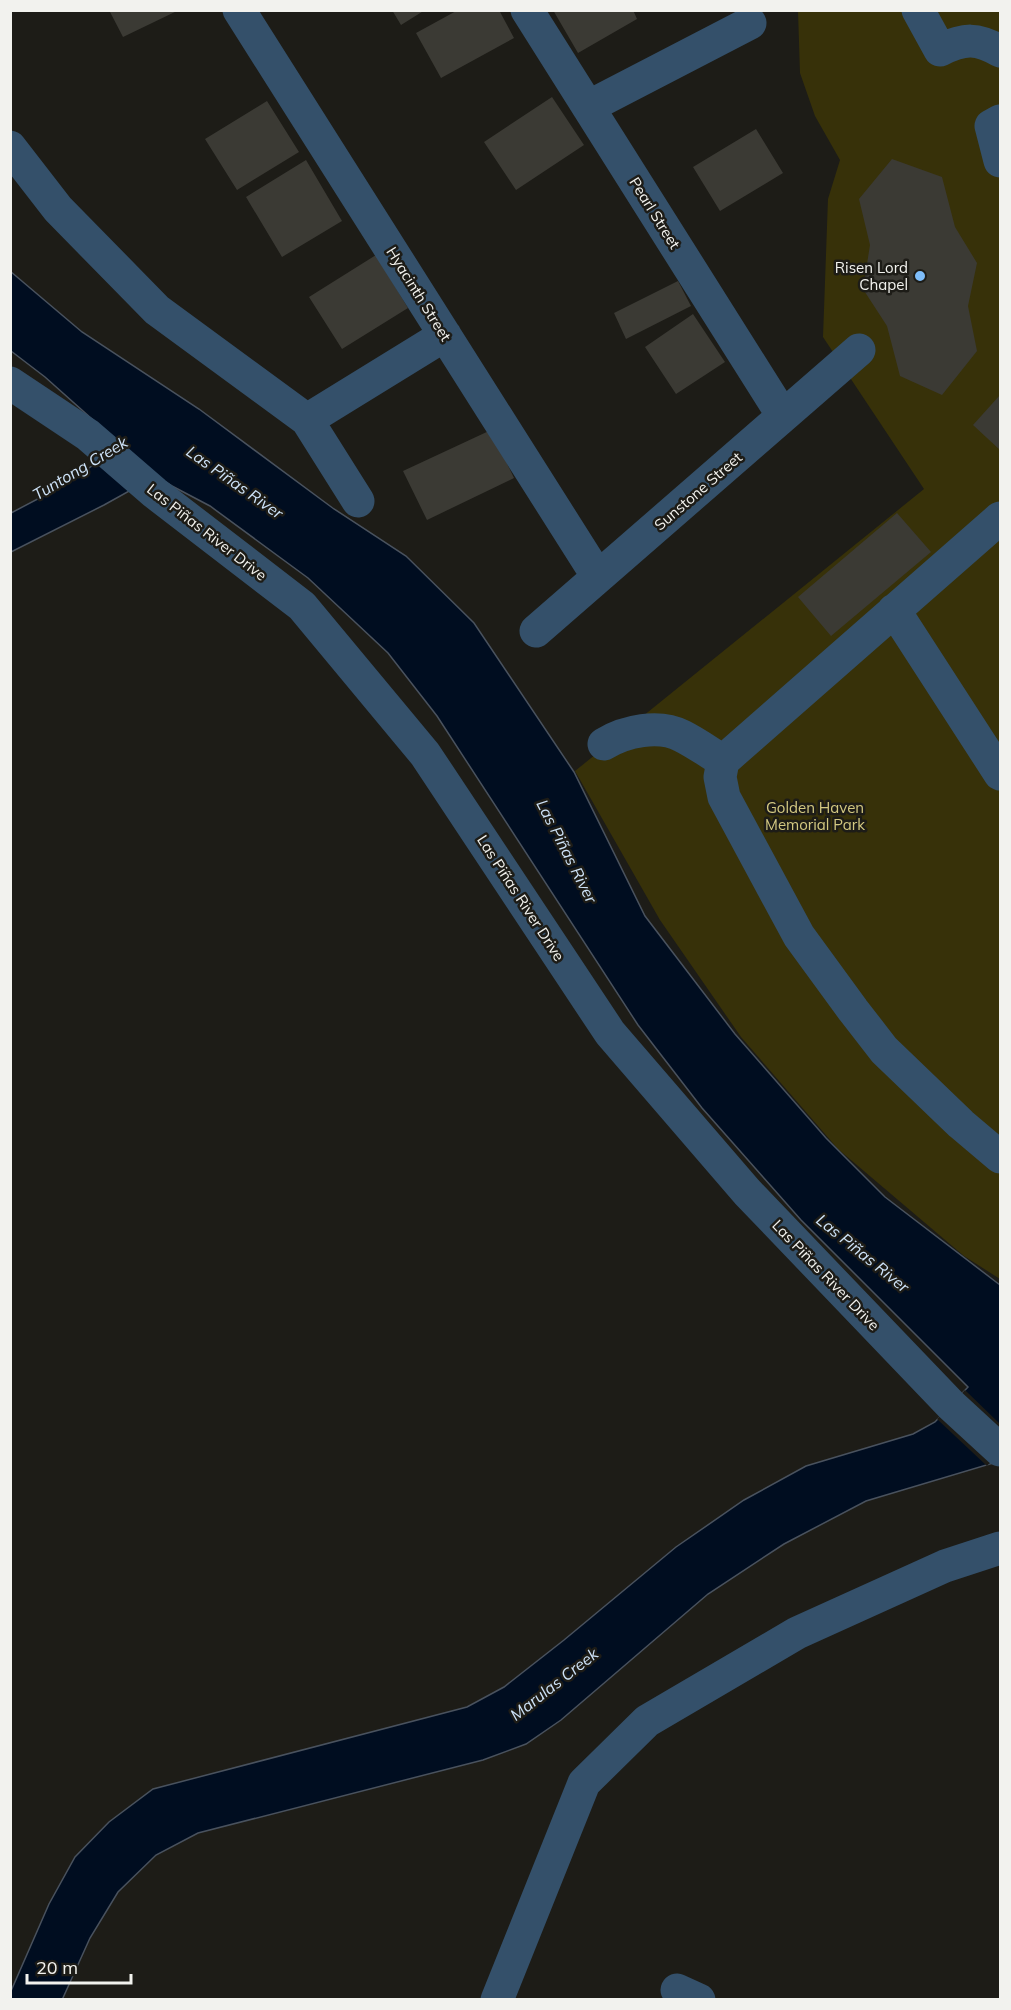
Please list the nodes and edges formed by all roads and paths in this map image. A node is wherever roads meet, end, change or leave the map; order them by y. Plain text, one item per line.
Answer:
1 (239, 10) edge
2 (527, 10) edge
3 (918, 10) edge
4 (750, 23) dead end
5 (1000, 51) edge
6 (588, 107) junction
7 (1000, 121) edge
8 (10, 147) edge
9 (1000, 161) edge
10 (446, 335) junction
11 (859, 350) dead end
12 (10, 383) edge
13 (783, 416) junction
14 (307, 420) junction
15 (358, 501) dead end
16 (1000, 518) edge
17 (598, 577) junction
18 (894, 610) junction
19 (536, 631) dead end
20 (604, 744) dead end
21 (723, 761) junction
22 (1000, 774) edge
23 (1000, 1157) edge
24 (1000, 1450) edge
25 (1000, 1548) edge
26 (497, 2000) edge

1 - 10 street, Hyacinth Street
2 - 6 street, Pearl Street
3 - 5 street
4 - 6 street
6 - 13 street, Pearl Street
7 - 9 street
8 - 14 street
10 - 14 street
10 - 17 street, Hyacinth Street
11 - 13 street, Sunstone Street
12 - 24 street, Las Piñas River Drive
13 - 17 street, Sunstone Street
14 - 15 street
16 - 18 street
17 - 19 street, Sunstone Street
18 - 21 street
18 - 22 street
20 - 21 street
21 - 23 street
25 - 26 street

